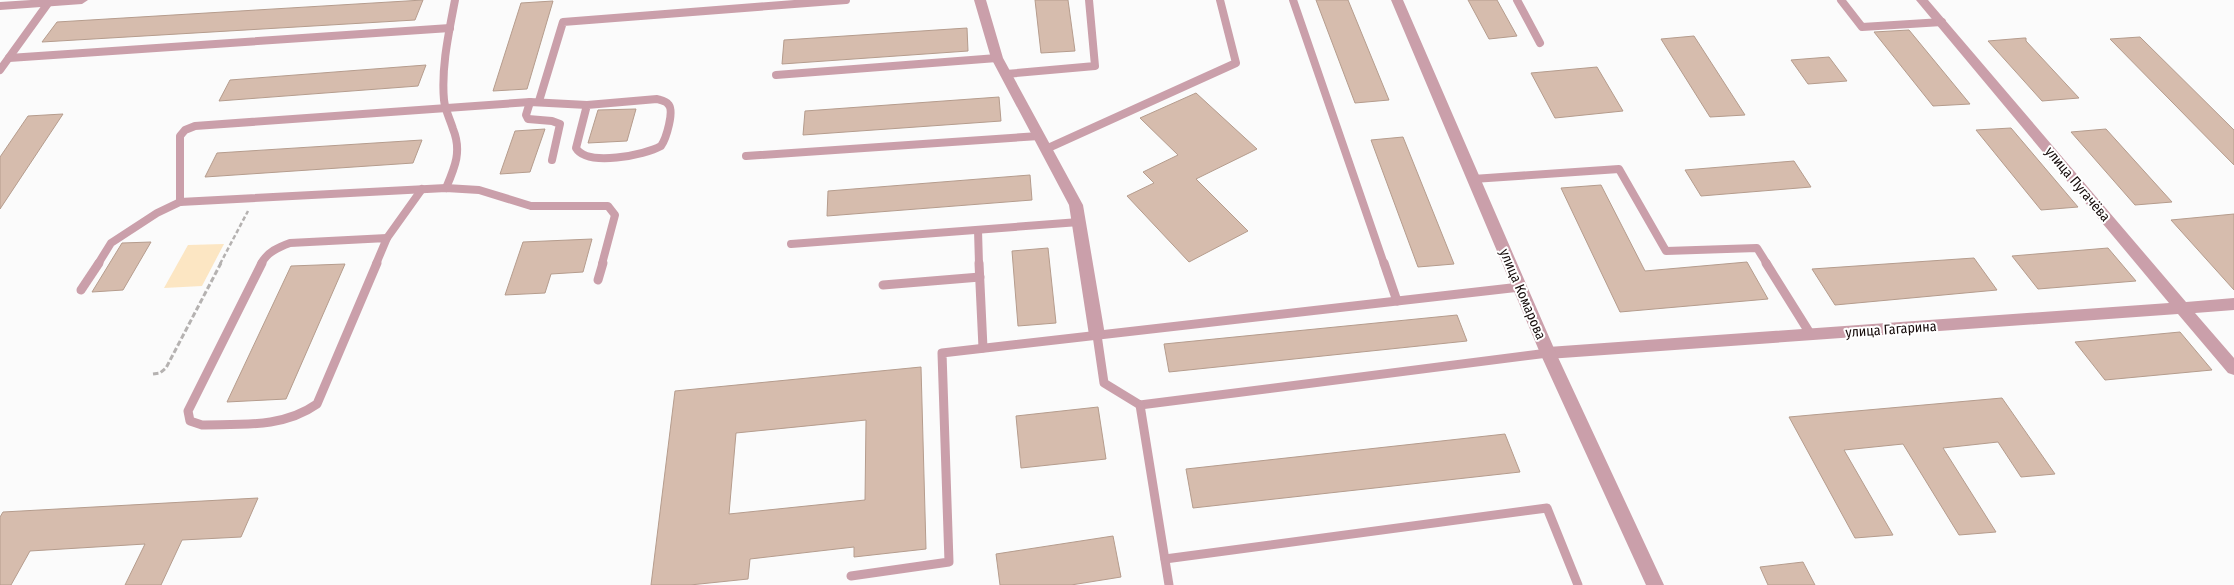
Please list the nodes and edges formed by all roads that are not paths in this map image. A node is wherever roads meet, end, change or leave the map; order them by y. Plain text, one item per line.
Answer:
1 (82, 0) edge
2 (455, 0) edge
3 (846, 0) edge
4 (980, 0) edge
5 (1089, 0) edge
6 (1220, 0) edge
7 (1293, 0) edge
8 (1397, 0) edge
9 (1517, 0) edge
10 (1841, 0) edge
11 (1922, 0) edge
12 (49, 2) junction
13 (0, 6) edge
14 (1942, 22) junction
15 (450, 28) junction
16 (1540, 43) dead end
17 (9, 58) junction
18 (997, 58) junction
19 (0, 70) edge
20 (1006, 74) junction
21 (776, 75) dead end
22 (530, 102) junction
23 (539, 102) junction
24 (587, 104) junction
25 (445, 108) junction
26 (1039, 136) junction
27 (1046, 150) junction
28 (746, 156) dead end
29 (552, 160) dead end
30 (1474, 179) junction
31 (446, 188) junction
32 (422, 189) junction
33 (180, 202) junction
34 (1078, 222) junction
35 (978, 230) junction
36 (387, 238) junction
37 (791, 244) dead end
38 (980, 277) junction
39 (598, 280) dead end
40 (883, 285) dead end
41 (1520, 287) junction
42 (81, 290) dead end
43 (1398, 301) junction
44 (2234, 304) edge
45 (2184, 309) junction
46 (1097, 335) junction
47 (1811, 335) junction
48 (983, 348) junction
49 (1548, 353) junction
50 (2234, 369) edge
51 (1140, 405) junction
52 (1165, 559) junction
53 (851, 576) dead end
54 (1169, 585) edge
55 (1578, 585) edge
56 (1654, 585) edge

1 - 12 street
2 - 15 lane
3 - 23 lane
4 - 18 street
5 - 20 lane
6 - 27 lane
7 - 43 lane
8 - 30 street, улица Комарова
9 - 16 lane
10 - 14 lane
11 - 14 street, улица Пугачёва
12 - 13 street
12 - 17 lane
14 - 45 street, улица Пугачёва
15 - 17 lane
15 - 25 lane
17 - 19 lane
18 - 20 street
18 - 21 lane
20 - 26 street
22 - 23 lane
22 - 25 lane
22 - 29 lane
23 - 24 lane
24 - 24 lane
25 - 31 lane
25 - 33 lane
26 - 27 street
26 - 28 lane
27 - 34 street
30 - 41 street, улица Комарова
30 - 47 lane
31 - 32 lane
31 - 39 lane
32 - 33 lane
32 - 36 lane
33 - 42 lane
34 - 35 lane
34 - 46 street
35 - 37 lane
35 - 38 lane
36 - 36 lane
38 - 40 lane
38 - 48 lane
41 - 43 lane
41 - 49 street, улица Комарова
43 - 46 lane
44 - 45 street, улица Гагарина
45 - 47 street, улица Гагарина
45 - 50 street, улица Пугачёва
46 - 48 lane
46 - 51 lane
47 - 49 street, улица Гагарина
48 - 53 lane
49 - 51 lane
49 - 56 street, улица Комарова
51 - 52 lane
52 - 54 lane
52 - 55 lane

